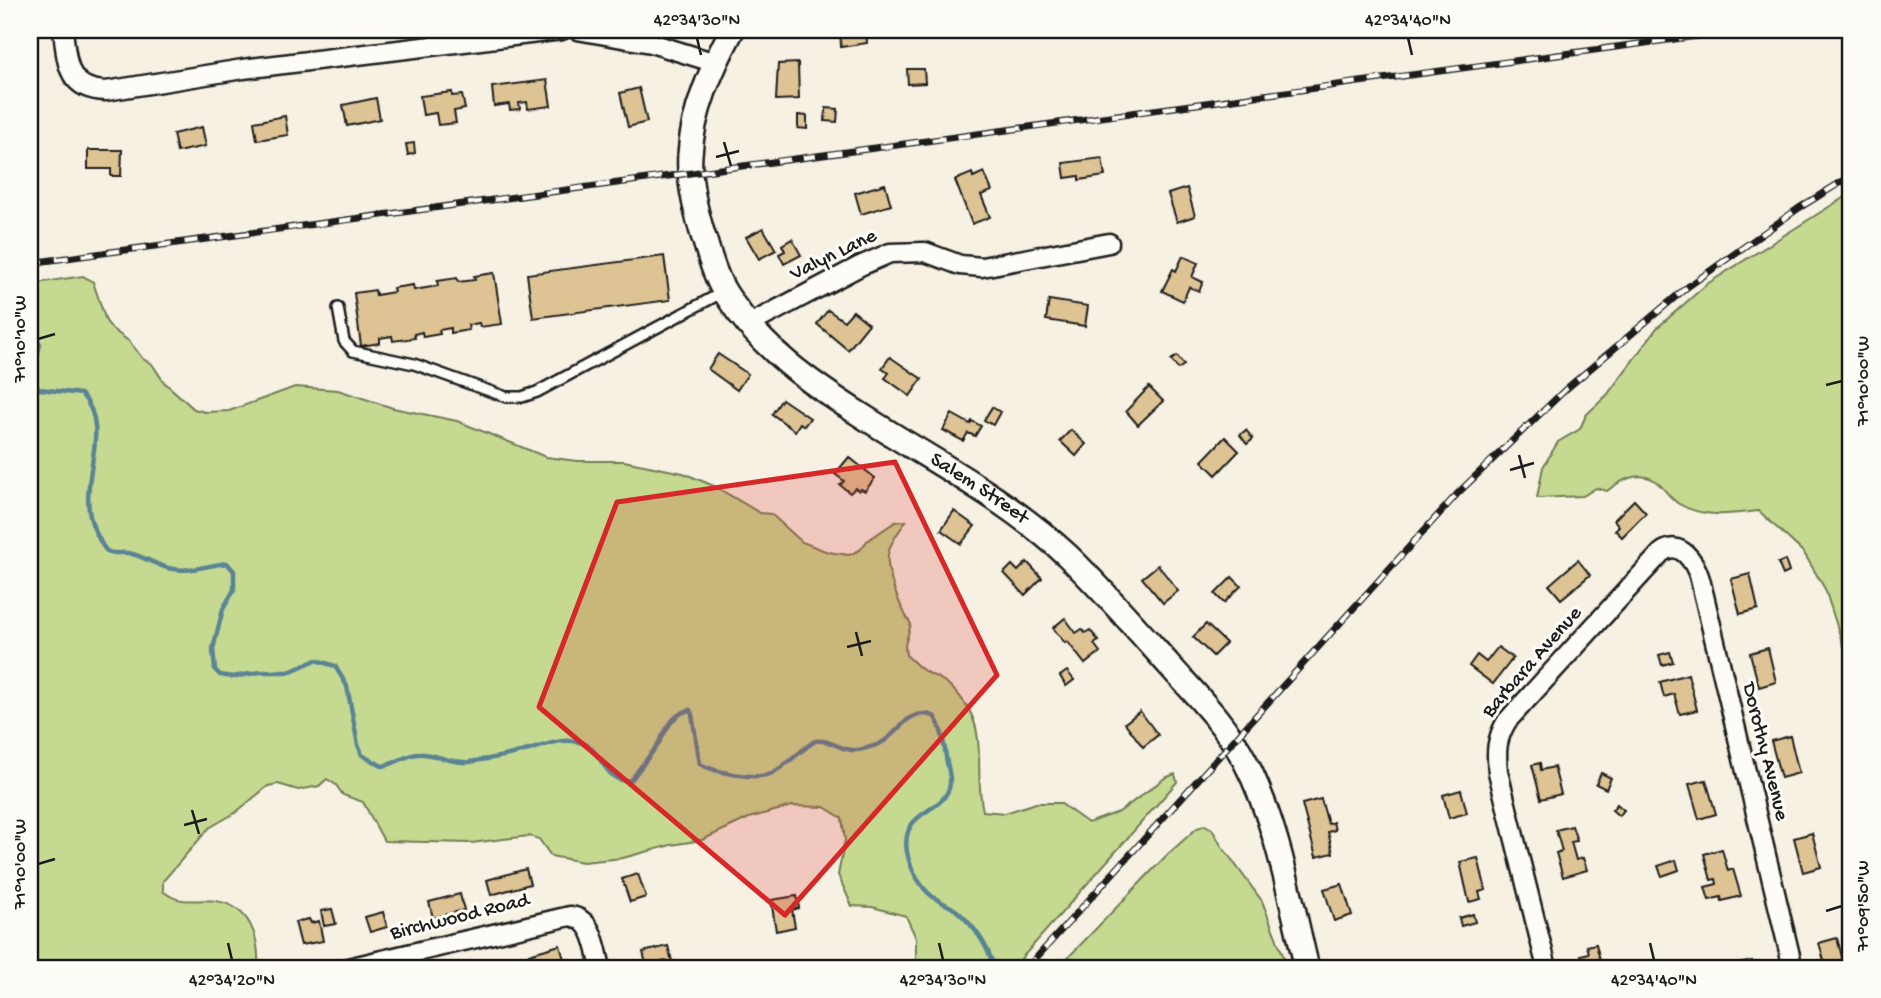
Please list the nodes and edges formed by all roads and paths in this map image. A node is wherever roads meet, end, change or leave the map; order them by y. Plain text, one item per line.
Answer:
1 (63, 30) edge
2 (562, 30) edge
3 (577, 30) edge
4 (732, 30) edge
5 (716, 63) junction
6 (1109, 243) dead end
7 (724, 291) junction
8 (338, 308) dead end
9 (748, 325) junction
10 (1682, 551) joint
11 (348, 968) edge
12 (601, 968) edge
13 (1307, 968) edge
14 (1547, 968) edge
15 (1793, 968) edge

1 - 2 street
3 - 5 street
4 - 5 street, Salem Street
5 - 7 street, Salem Street
6 - 9 street, Valyn Lane
7 - 8 lane
7 - 9 street, Salem Street
9 - 13 street, Salem Street
10 - 14 street, Barbara Avenue
10 - 15 street, Dorothy Avenue
11 - 12 street, Birchwood Road

